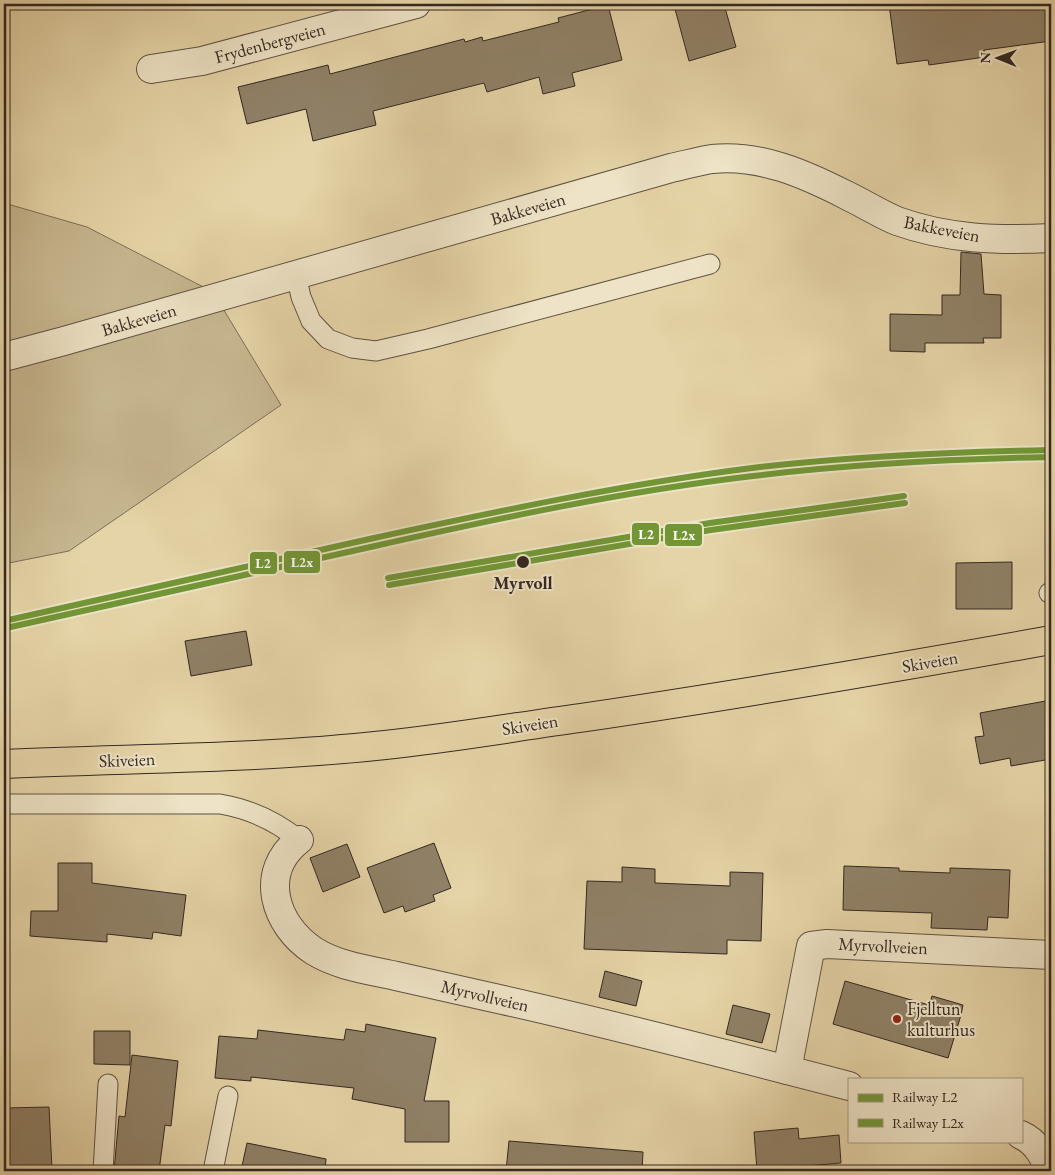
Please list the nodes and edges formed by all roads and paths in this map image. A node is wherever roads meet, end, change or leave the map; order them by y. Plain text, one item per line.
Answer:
1 (416, 4) edge
2 (151, 70) dead end
3 (1051, 238) edge
4 (710, 264) dead end
5 (296, 275) junction
6 (4, 357) edge
7 (1051, 640) edge
8 (4, 764) edge
9 (4, 804) edge
10 (299, 840) joint
11 (1051, 954) edge
12 (787, 1070) junction
13 (108, 1084) dead end
14 (848, 1086) edge
15 (228, 1096) dead end
16 (1022, 1135) edge
17 (103, 1171) edge
18 (213, 1171) edge
19 (1050, 1171) edge

1 - 2 street, Frydenbergveien
3 - 5 street, Bakkeveien
4 - 5 lane
5 - 6 street, Bakkeveien
7 - 8 main road, Skiveien
9 - 10 lane
10 - 12 street, Myrvollveien
11 - 12 street, Myrvollveien
12 - 14 street, Myrvollveien
13 - 17 lane
15 - 18 lane
16 - 19 street

